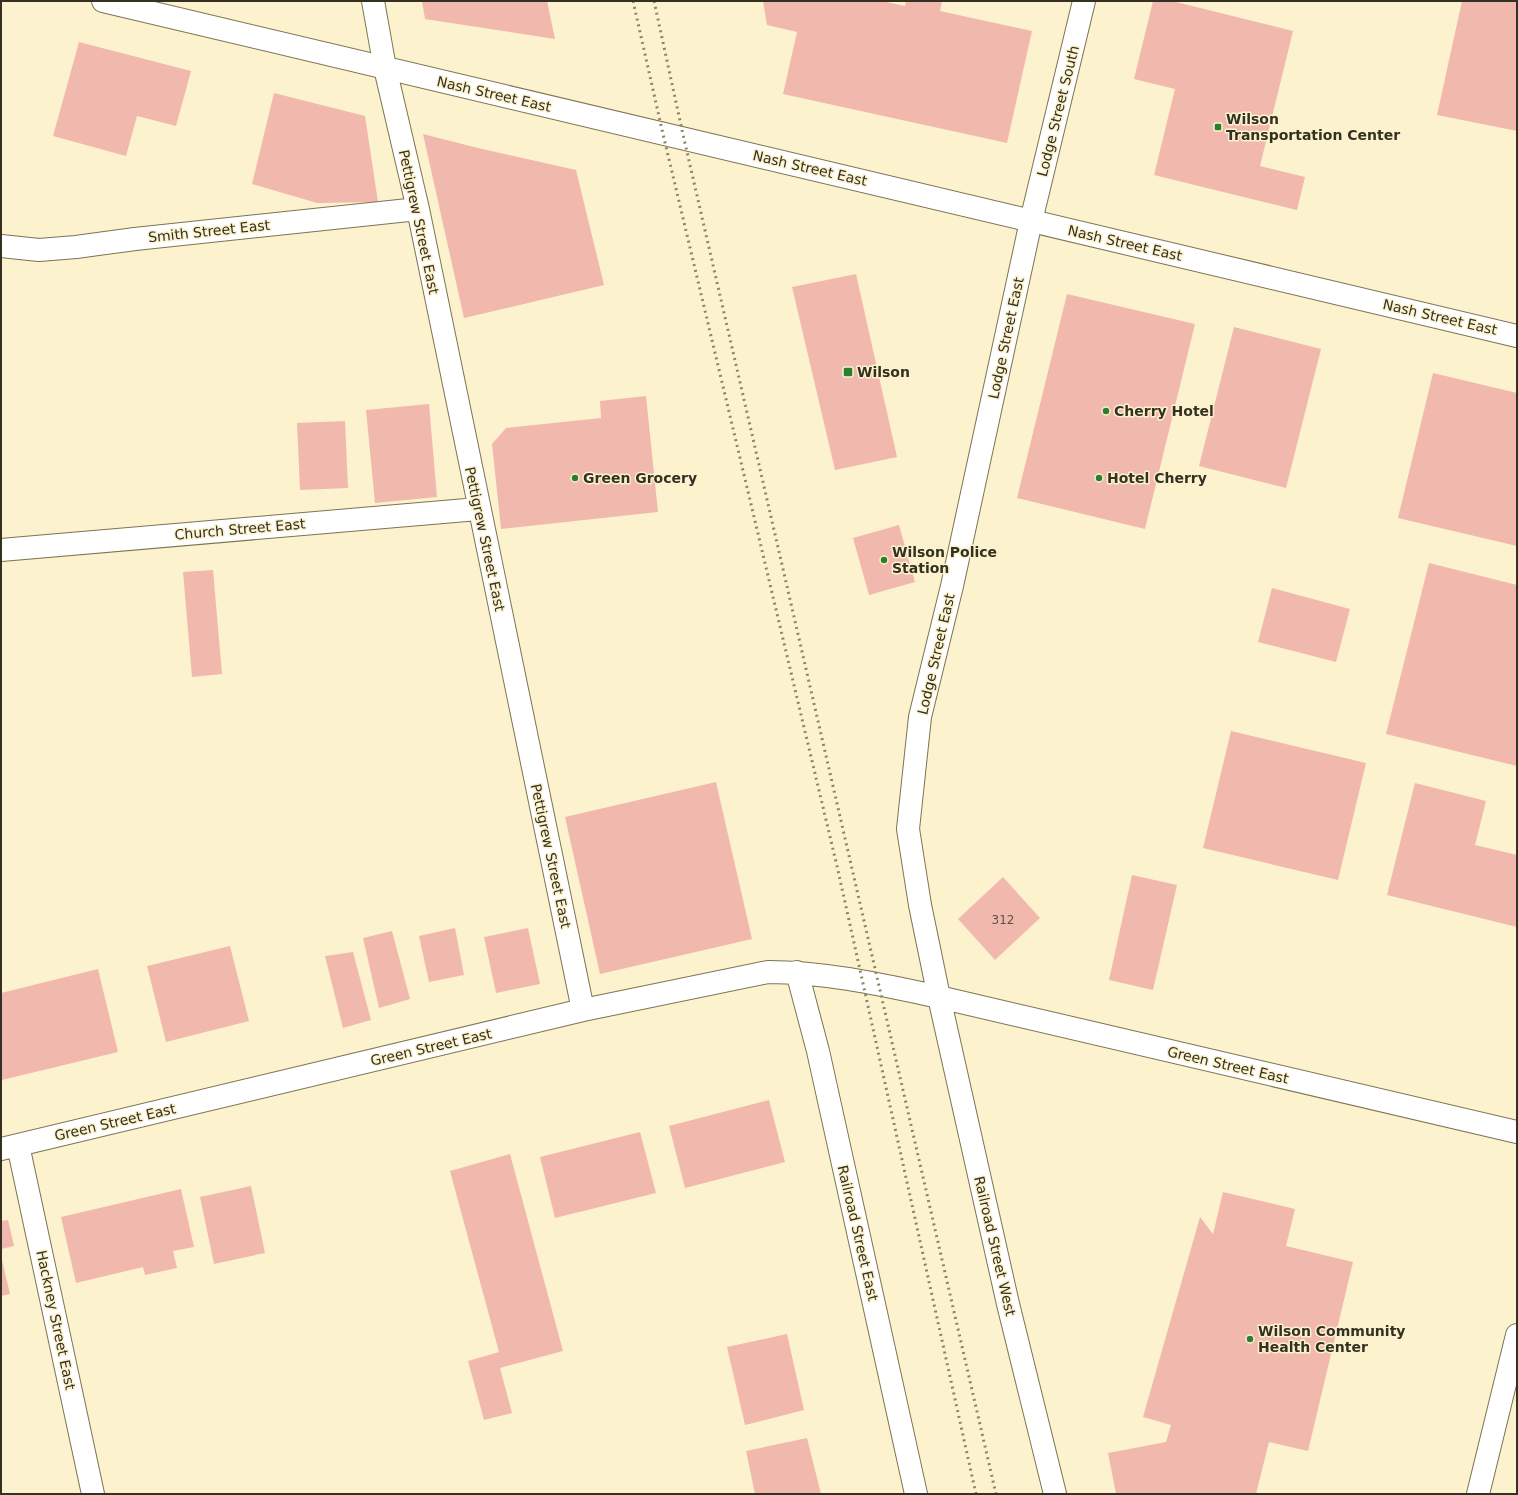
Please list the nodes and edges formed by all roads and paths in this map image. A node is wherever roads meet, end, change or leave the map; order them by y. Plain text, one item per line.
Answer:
1 (102, 1) edge
2 (373, 1) edge
3 (1084, 1) edge
4 (385, 68) junction
5 (418, 209) junction
6 (1031, 221) junction
7 (1, 246) edge
8 (1517, 336) edge
9 (478, 509) junction
10 (1, 550) edge
11 (797, 972) junction
12 (939, 997) junction
13 (583, 1010) junction
14 (1517, 1132) edge
15 (10, 1147) edge
16 (1517, 1335) edge
17 (93, 1494) edge
18 (916, 1494) edge
19 (1055, 1494) edge
20 (1478, 1494) edge

1 - 4 street, Nash Street East
2 - 4 street, Pettigrew Street East
3 - 6 street, Lodge Street South
4 - 5 street, Pettigrew Street East
4 - 6 street, Nash Street East
5 - 7 street, Smith Street East
5 - 9 street, Pettigrew Street East
6 - 8 street, Nash Street East
6 - 12 street, Lodge Street East
9 - 10 street, Church Street East
9 - 13 street, Pettigrew Street East
11 - 12 street, Green Street East
11 - 13 street, Green Street East
11 - 18 street, Railroad Street East
12 - 14 street, Green Street East
12 - 19 street, Railroad Street West
13 - 15 street, Green Street East
15 - 17 street, Hackney Street East
16 - 20 street

